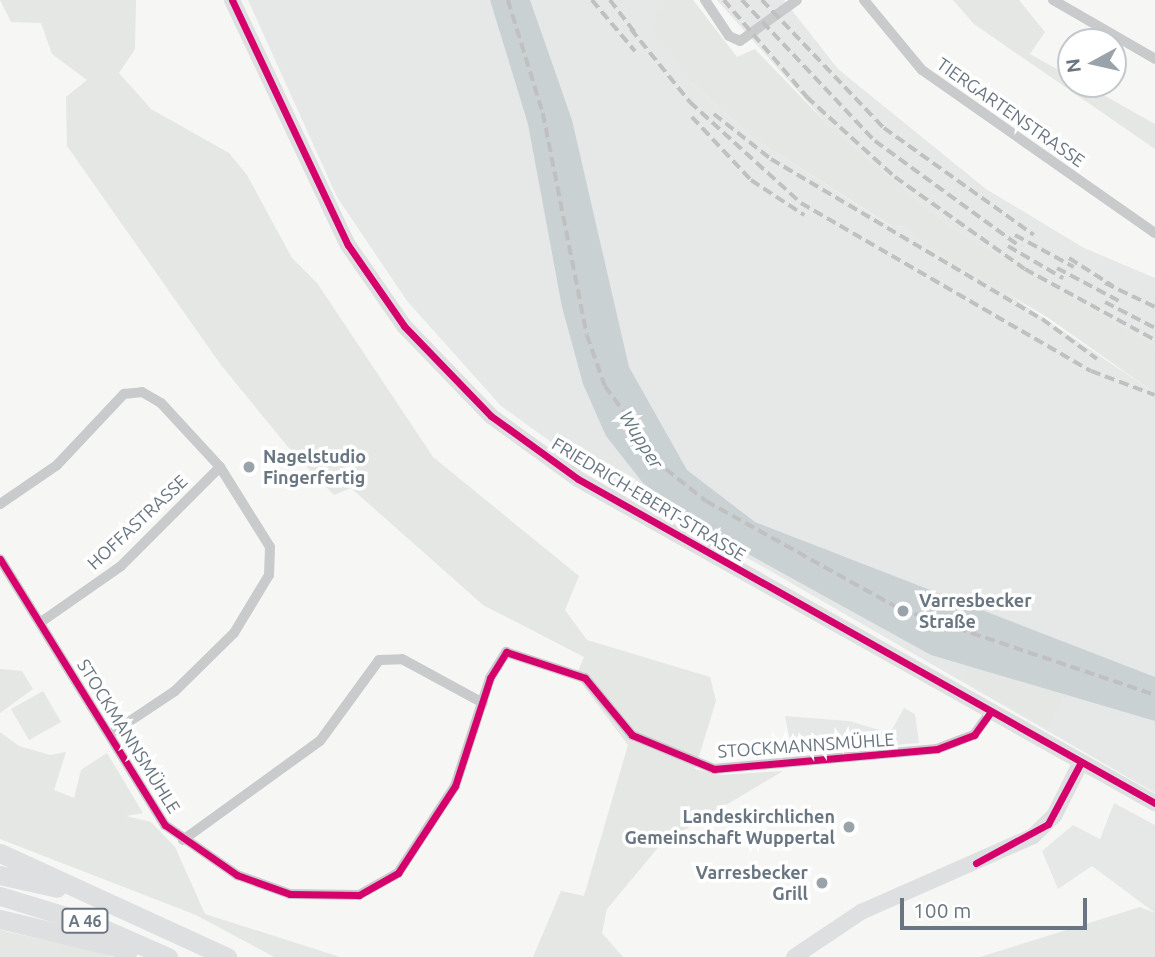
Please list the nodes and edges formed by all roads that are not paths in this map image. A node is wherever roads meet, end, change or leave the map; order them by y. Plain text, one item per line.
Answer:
1 (232, 0) edge
2 (705, 0) edge
3 (864, 0) edge
4 (1054, 0) edge
5 (793, 3) edge
6 (1155, 59) edge
7 (1155, 233) edge
8 (220, 467) junction
9 (0, 504) edge
10 (0, 559) edge
11 (41, 622) junction
12 (484, 703) junction
13 (990, 713) junction
14 (109, 735) junction
15 (1080, 764) junction
16 (1155, 803) edge
17 (183, 840) junction
18 (0, 853) edge
19 (0, 875) edge
20 (0, 896) edge
21 (92, 896) junction
22 (0, 919) edge
23 (145, 957) edge
24 (168, 957) edge
25 (228, 957) edge
26 (794, 957) edge

1 - 13 main road, FRIEDRICH-EBERT-STRASSE
2 - 5 street
3 - 7 street, TIERGARTENSTRASSE
4 - 6 street
8 - 9 street
8 - 11 street, HOFFASTRASSE
8 - 14 street
10 - 11 street, STOCKMANNSMÜHLE
11 - 14 street, STOCKMANNSMÜHLE
12 - 13 street, STOCKMANNSMÜHLE
12 - 17 street
12 - 17 street, STOCKMANNSMÜHLE
13 - 15 main road, FRIEDRICH-EBERT-STRASSE
14 - 17 street, STOCKMANNSMÜHLE
15 - 16 main road, FRIEDRICH-EBERT-STRASSE
15 - 26 main road
18 - 21 highway
19 - 21 highway, A 46
20 - 24 highway, A 46
21 - 25 highway, A 46
22 - 23 highway

